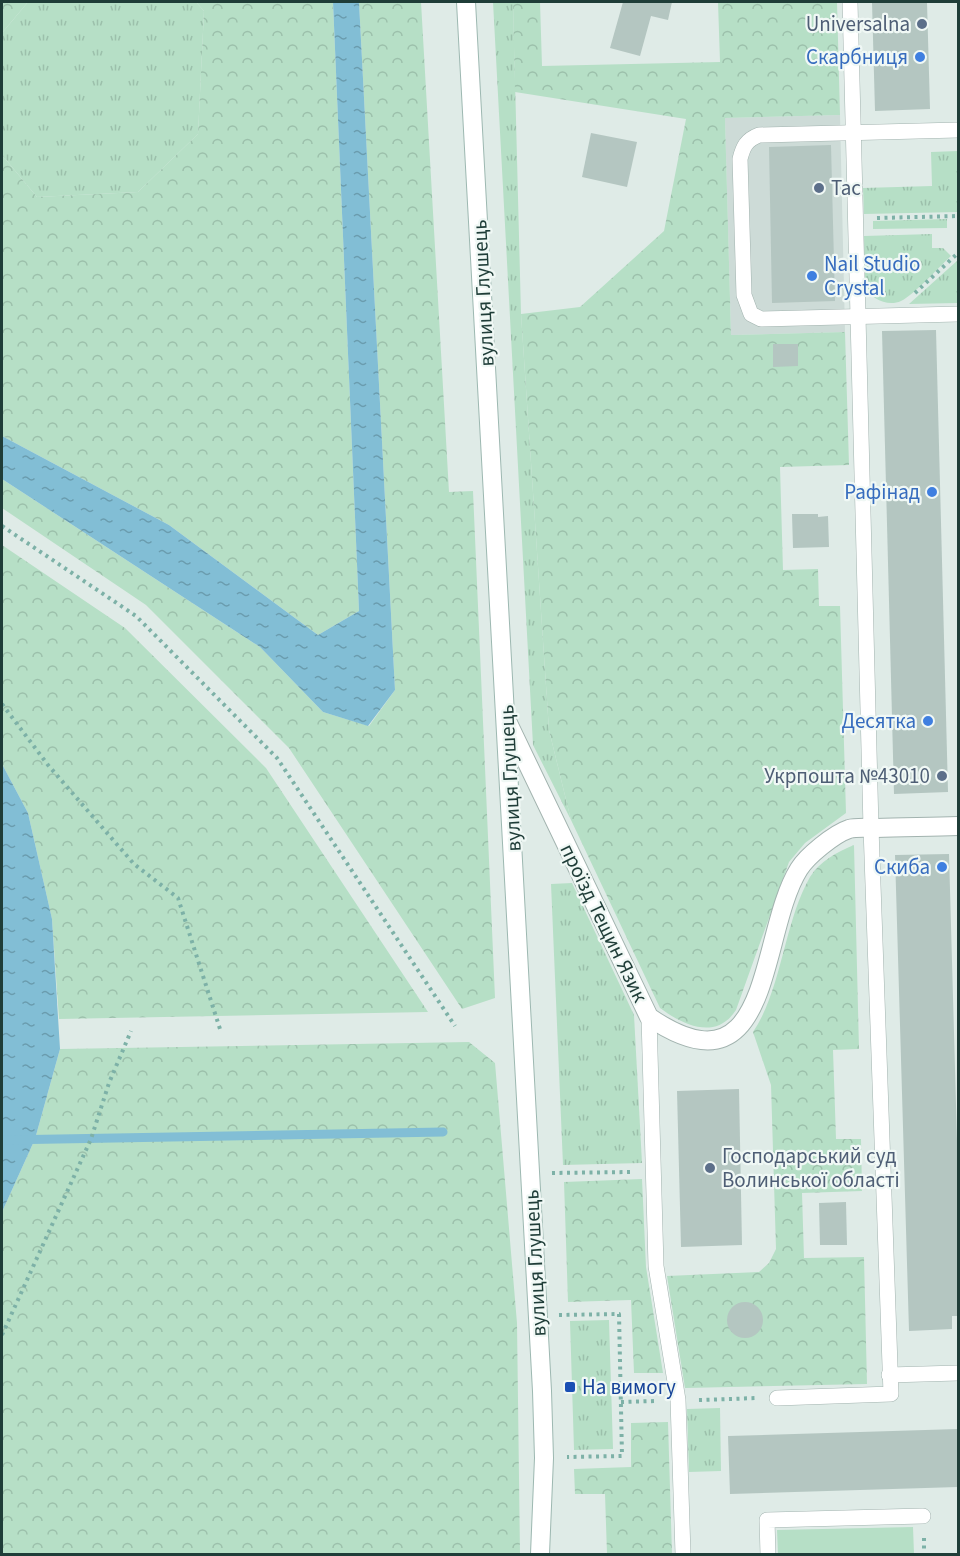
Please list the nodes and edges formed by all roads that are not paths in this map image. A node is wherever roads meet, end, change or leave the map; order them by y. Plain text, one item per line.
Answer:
1 (466, 2) edge
2 (850, 2) edge
3 (958, 130) edge
4 (853, 133) junction
5 (958, 314) edge
6 (858, 317) junction
7 (507, 721) junction
8 (958, 826) edge
9 (871, 828) junction
10 (649, 1017) junction
11 (958, 1373) edge
12 (889, 1375) junction
13 (777, 1398) road end
14 (923, 1516) dead end
15 (540, 1554) edge
16 (683, 1554) edge
17 (768, 1554) edge

1 - 7 street, вулиця Глушець
2 - 4 lane
3 - 4 lane
4 - 6 lane
4 - 6 lane
5 - 6 lane
6 - 9 lane
7 - 10 street, проїзд Тещин Язик
7 - 15 street, вулиця Глушець
8 - 9 street, проїзд Тещин Язик
9 - 10 street, проїзд Тещин Язик
9 - 12 lane
10 - 16 lane
11 - 12 lane
12 - 13 lane
14 - 17 lane

